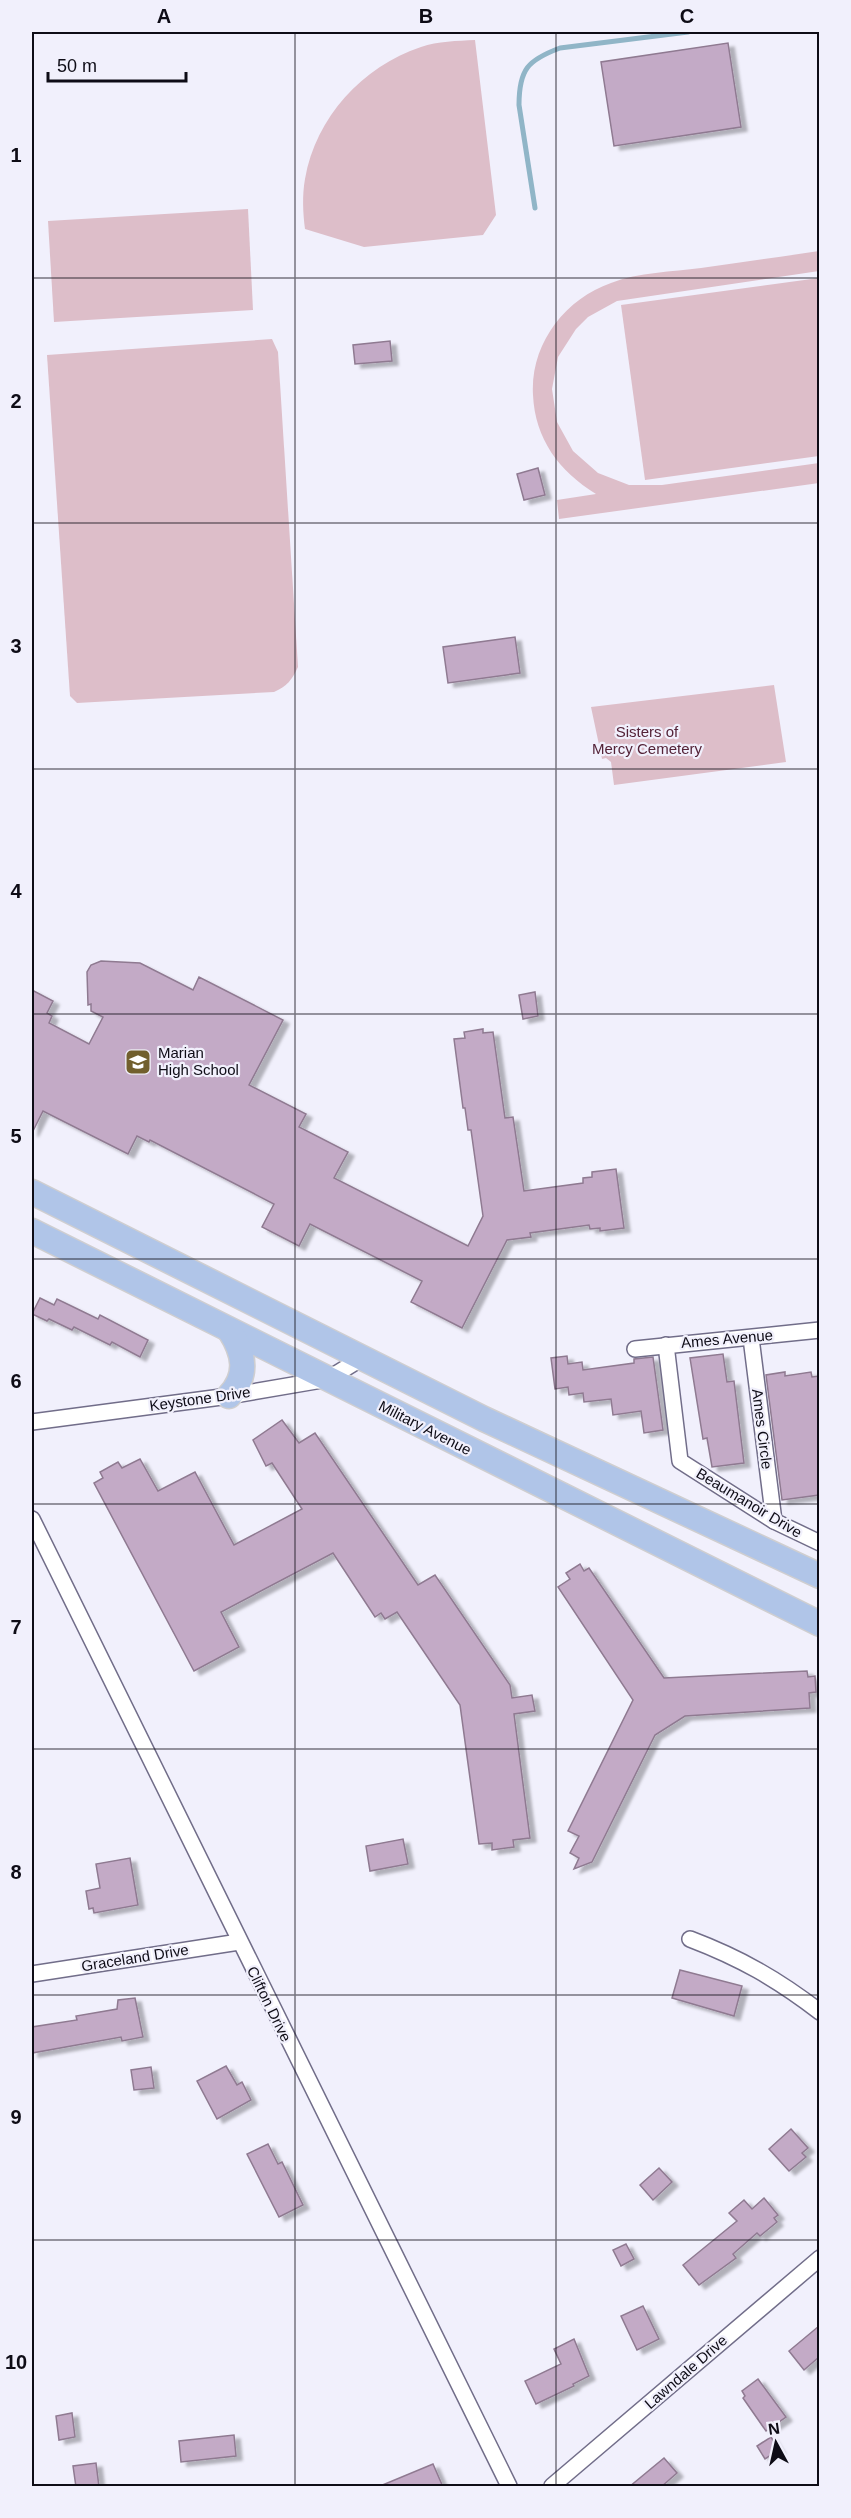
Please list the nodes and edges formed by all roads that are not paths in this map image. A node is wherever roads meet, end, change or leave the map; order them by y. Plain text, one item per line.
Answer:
1 (32, 1192) edge
2 (32, 1232) edge
3 (819, 1330) edge
4 (230, 1331) junction
5 (751, 1338) junction
6 (666, 1345) junction
7 (635, 1349) dead end
8 (362, 1358) junction
9 (328, 1379) junction
10 (229, 1396) junction
11 (32, 1422) edge
12 (32, 1519) edge
13 (774, 1521) junction
14 (819, 1543) edge
15 (819, 1576) edge
16 (819, 1624) edge
17 (690, 1940) dead end
18 (239, 1942) junction
19 (32, 1974) edge
20 (819, 2012) edge
21 (819, 2258) edge
22 (509, 2487) edge
23 (552, 2487) edge

1 - 8 main road
2 - 4 main road, Military Avenue
3 - 5 street, Ames Avenue
4 - 9 main road, Military Avenue
4 - 10 main road
5 - 6 street, Ames Avenue
5 - 13 street, Ames Circle
6 - 7 street, Ames Avenue
6 - 13 street, Beaumanoir Drive
8 - 9 street, Keystone Drive
8 - 15 main road
9 - 10 street, Keystone Drive
9 - 16 main road, Military Avenue
10 - 11 street, Keystone Drive
12 - 18 street, Clifton Drive
13 - 14 street, Beaumanoir Drive
17 - 20 street
18 - 19 street, Graceland Drive
18 - 22 street, Clifton Drive
21 - 23 street, Lawndale Drive

